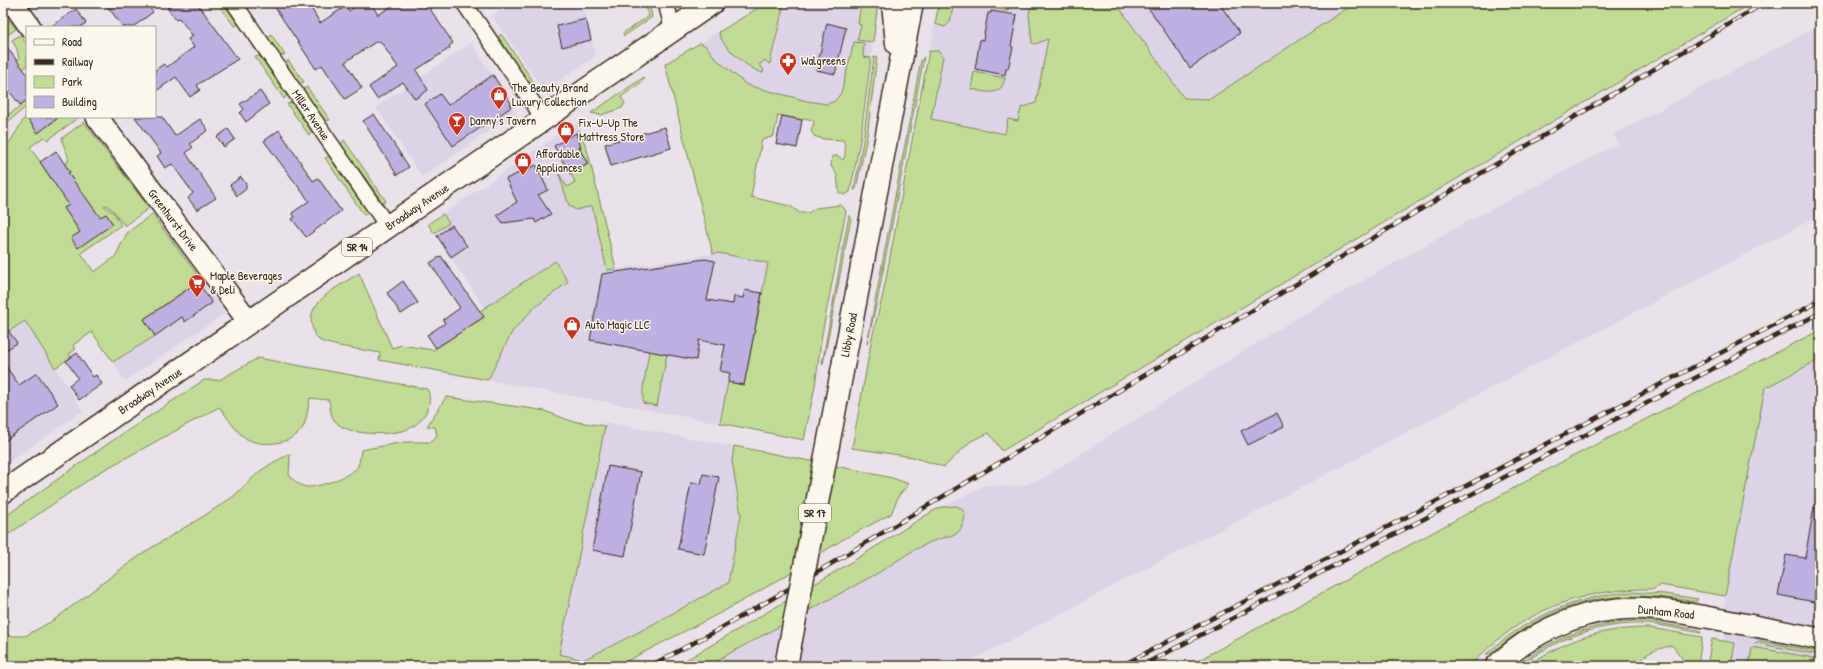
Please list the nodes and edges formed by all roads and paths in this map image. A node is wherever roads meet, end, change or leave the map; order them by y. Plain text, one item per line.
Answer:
1 (13, 3) edge
2 (234, 3) edge
3 (464, 3) edge
4 (666, 3) edge
5 (712, 3) edge
6 (893, 3) edge
7 (912, 3) edge
8 (29, 26) edge
9 (673, 30) junction
10 (900, 69) junction
11 (98, 118) edge
12 (544, 120) junction
13 (388, 227) junction
14 (249, 322) junction
15 (3, 492) edge
16 (1820, 639) edge
17 (786, 666) edge
18 (1496, 666) edge

1 - 8 street
2 - 13 street, Miller Avenue
3 - 12 street
4 - 9 street
5 - 9 main road, Broadway Avenue / SR 14
6 - 10 main road
7 - 10 main road, Libby Road / SR 17
9 - 12 main road, Broadway Avenue / SR 14
10 - 17 main road, Libby Road / SR 17, bridge
11 - 14 street, Greenhurst Drive
12 - 13 main road, Broadway Avenue / SR 14
13 - 14 main road, Broadway Avenue / SR 14
14 - 15 main road, Broadway Avenue / SR 14
16 - 18 street, Dunham Road

